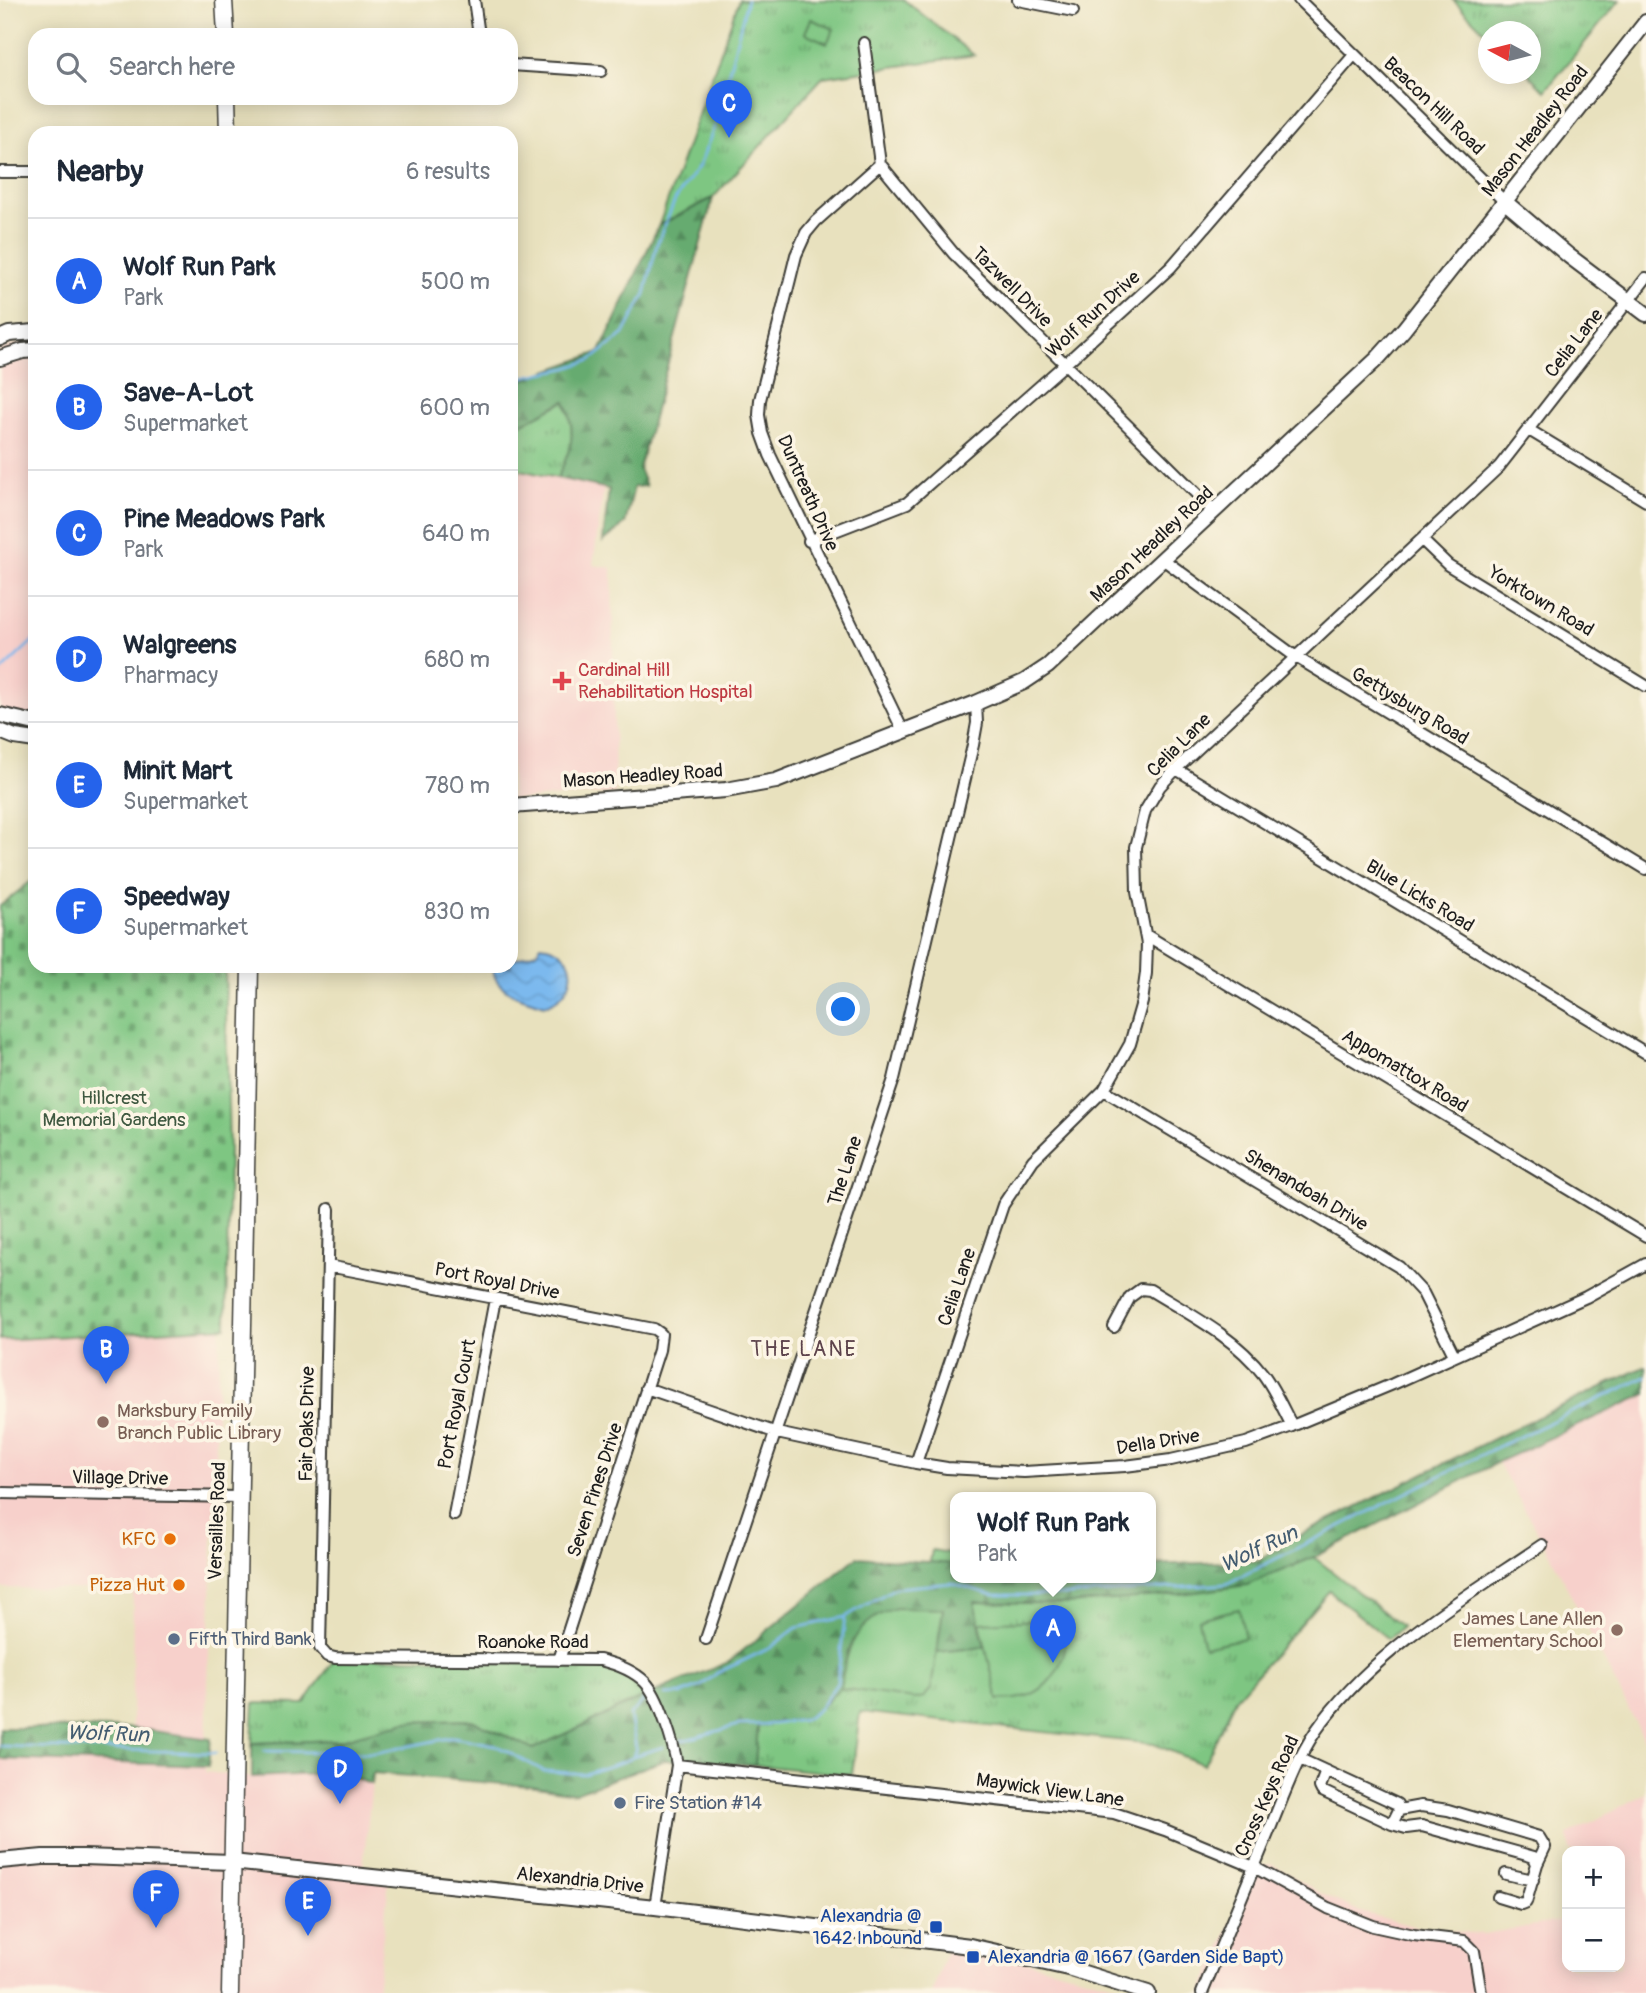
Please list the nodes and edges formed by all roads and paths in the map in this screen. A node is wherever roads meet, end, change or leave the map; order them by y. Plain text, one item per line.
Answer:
1 (225, 0) edge
2 (474, 0) edge
3 (1018, 0) edge
4 (1299, 0) edge
5 (1073, 11) dead end
6 (1646, 22) edge
7 (226, 28) edge
8 (478, 28) edge
9 (864, 43) dead end
10 (1354, 55) junction
11 (518, 65) edge
12 (601, 71) dead end
13 (227, 105) edge
14 (228, 126) edge
15 (880, 164) junction
16 (0, 172) edge
17 (28, 172) edge
18 (1504, 201) junction
19 (1646, 278) edge
20 (1628, 301) junction
21 (1646, 314) edge
22 (28, 333) edge
23 (3, 336) edge
24 (28, 351) edge
25 (0, 358) edge
26 (1064, 365) junction
27 (1529, 430) junction
28 (1646, 501) edge
29 (1215, 512) junction
30 (1422, 540) junction
31 (810, 541) junction
32 (1164, 560) junction
33 (1296, 657) junction
34 (1646, 686) edge
35 (976, 704) junction
36 (28, 724) edge
37 (1, 726) edge
38 (903, 731) junction
39 (28, 737) edge
40 (1176, 769) junction
41 (518, 805) edge
42 (1646, 869) edge
43 (1146, 935) junction
44 (250, 973) edge
45 (1646, 1054) edge
46 (1104, 1090) junction
47 (329, 1209) dead end
48 (1646, 1236) edge
49 (1646, 1264) edge
50 (328, 1266) junction
51 (495, 1299) junction
52 (1114, 1327) dead end
53 (659, 1331) joint
54 (1454, 1355) junction
55 (646, 1388) junction
56 (1292, 1426) junction
57 (777, 1433) junction
58 (916, 1463) junction
59 (0, 1493) edge
60 (239, 1497) junction
61 (454, 1515) dead end
62 (1542, 1545) dead end
63 (320, 1639) joint
64 (706, 1639) dead end
65 (559, 1660) junction
66 (1300, 1759) junction
67 (677, 1765) junction
68 (1326, 1771) junction
69 (1399, 1810) junction
70 (1392, 1824) junction
71 (0, 1861) edge
72 (232, 1862) junction
73 (1537, 1864) junction
74 (1254, 1867) junction
75 (1506, 1874) dead end
76 (1533, 1880) junction
77 (1498, 1897) dead end
78 (656, 1907) junction
79 (230, 1993) edge
80 (1148, 1993) edge
81 (1202, 1993) edge
82 (1481, 1993) edge

1 - 7 main road
2 - 8 street
3 - 5 street
4 - 10 street, Beacon Hill Road
6 - 18 main road, Mason Headley Road
9 - 15 street
10 - 18 street, Beacon Hill Road
10 - 26 street, Wolf Run Drive
11 - 12 street
13 - 14 main road
15 - 26 street, Tazwell Drive
15 - 31 street, Duntreath Drive
16 - 17 street
18 - 20 main road, Beacon Hill Road
18 - 29 main road, Mason Headley Road
19 - 20 street, Celia Lane
20 - 21 main road, Beacon Hill Road
20 - 27 street, Celia Lane
22 - 23 main road
24 - 25 main road
26 - 29 street, Tazwell Drive
26 - 31 street, Wolf Run Drive
27 - 28 street
27 - 30 street, Celia Lane
29 - 32 main road, Mason Headley Road
30 - 33 street, Celia Lane
30 - 34 street, Yorktown Road
31 - 38 street, Duntreath Drive
32 - 33 street, Gettysburg Road
32 - 35 main road, Mason Headley Road
33 - 40 street, Celia Lane
33 - 42 street, Gettysburg Road
35 - 38 main road, Mason Headley Road
35 - 57 street, The Lane
36 - 37 main road
37 - 39 main road
38 - 41 main road, Mason Headley Road
40 - 43 street, Celia Lane
40 - 45 street, Blue Licks Road
43 - 46 street, Celia Lane
43 - 48 street, Appomattox Road
44 - 60 main road, Versailles Road
46 - 54 street, Shenandoah Drive
46 - 58 street, Celia Lane
47 - 50 street, Fair Oaks Drive
49 - 54 street, Della Drive
50 - 51 street, Port Royal Drive
50 - 63 street, Fair Oaks Drive
51 - 53 street, Port Royal Drive
51 - 61 street, Port Royal Court
52 - 56 street
53 - 55 street, Seven Pines Drive
54 - 56 street, Della Drive
55 - 57 street, Della Drive
55 - 65 street, Seven Pines Drive
56 - 58 street, Della Drive
57 - 58 street, Della Drive
57 - 64 street, The Lane
59 - 60 street, Village Drive
60 - 72 main road, Versailles Road
62 - 66 street, Cross Keys Road
63 - 65 street, Roanoke Road
65 - 67 street, Roanoke Road
66 - 68 street
66 - 74 street, Cross Keys Road
67 - 74 street, Maywick View Lane
67 - 78 street, Roanoke Road
68 - 69 street
68 - 70 street
69 - 70 street
69 - 73 street
70 - 73 street
71 - 72 main road, Alexandria Drive
72 - 78 main road, Alexandria Drive
72 - 79 main road, Versailles Road
73 - 76 street
74 - 81 street, Cross Keys Road
74 - 82 street, Maywick View Lane
75 - 76 street
76 - 77 street
78 - 80 main road, Alexandria Drive

